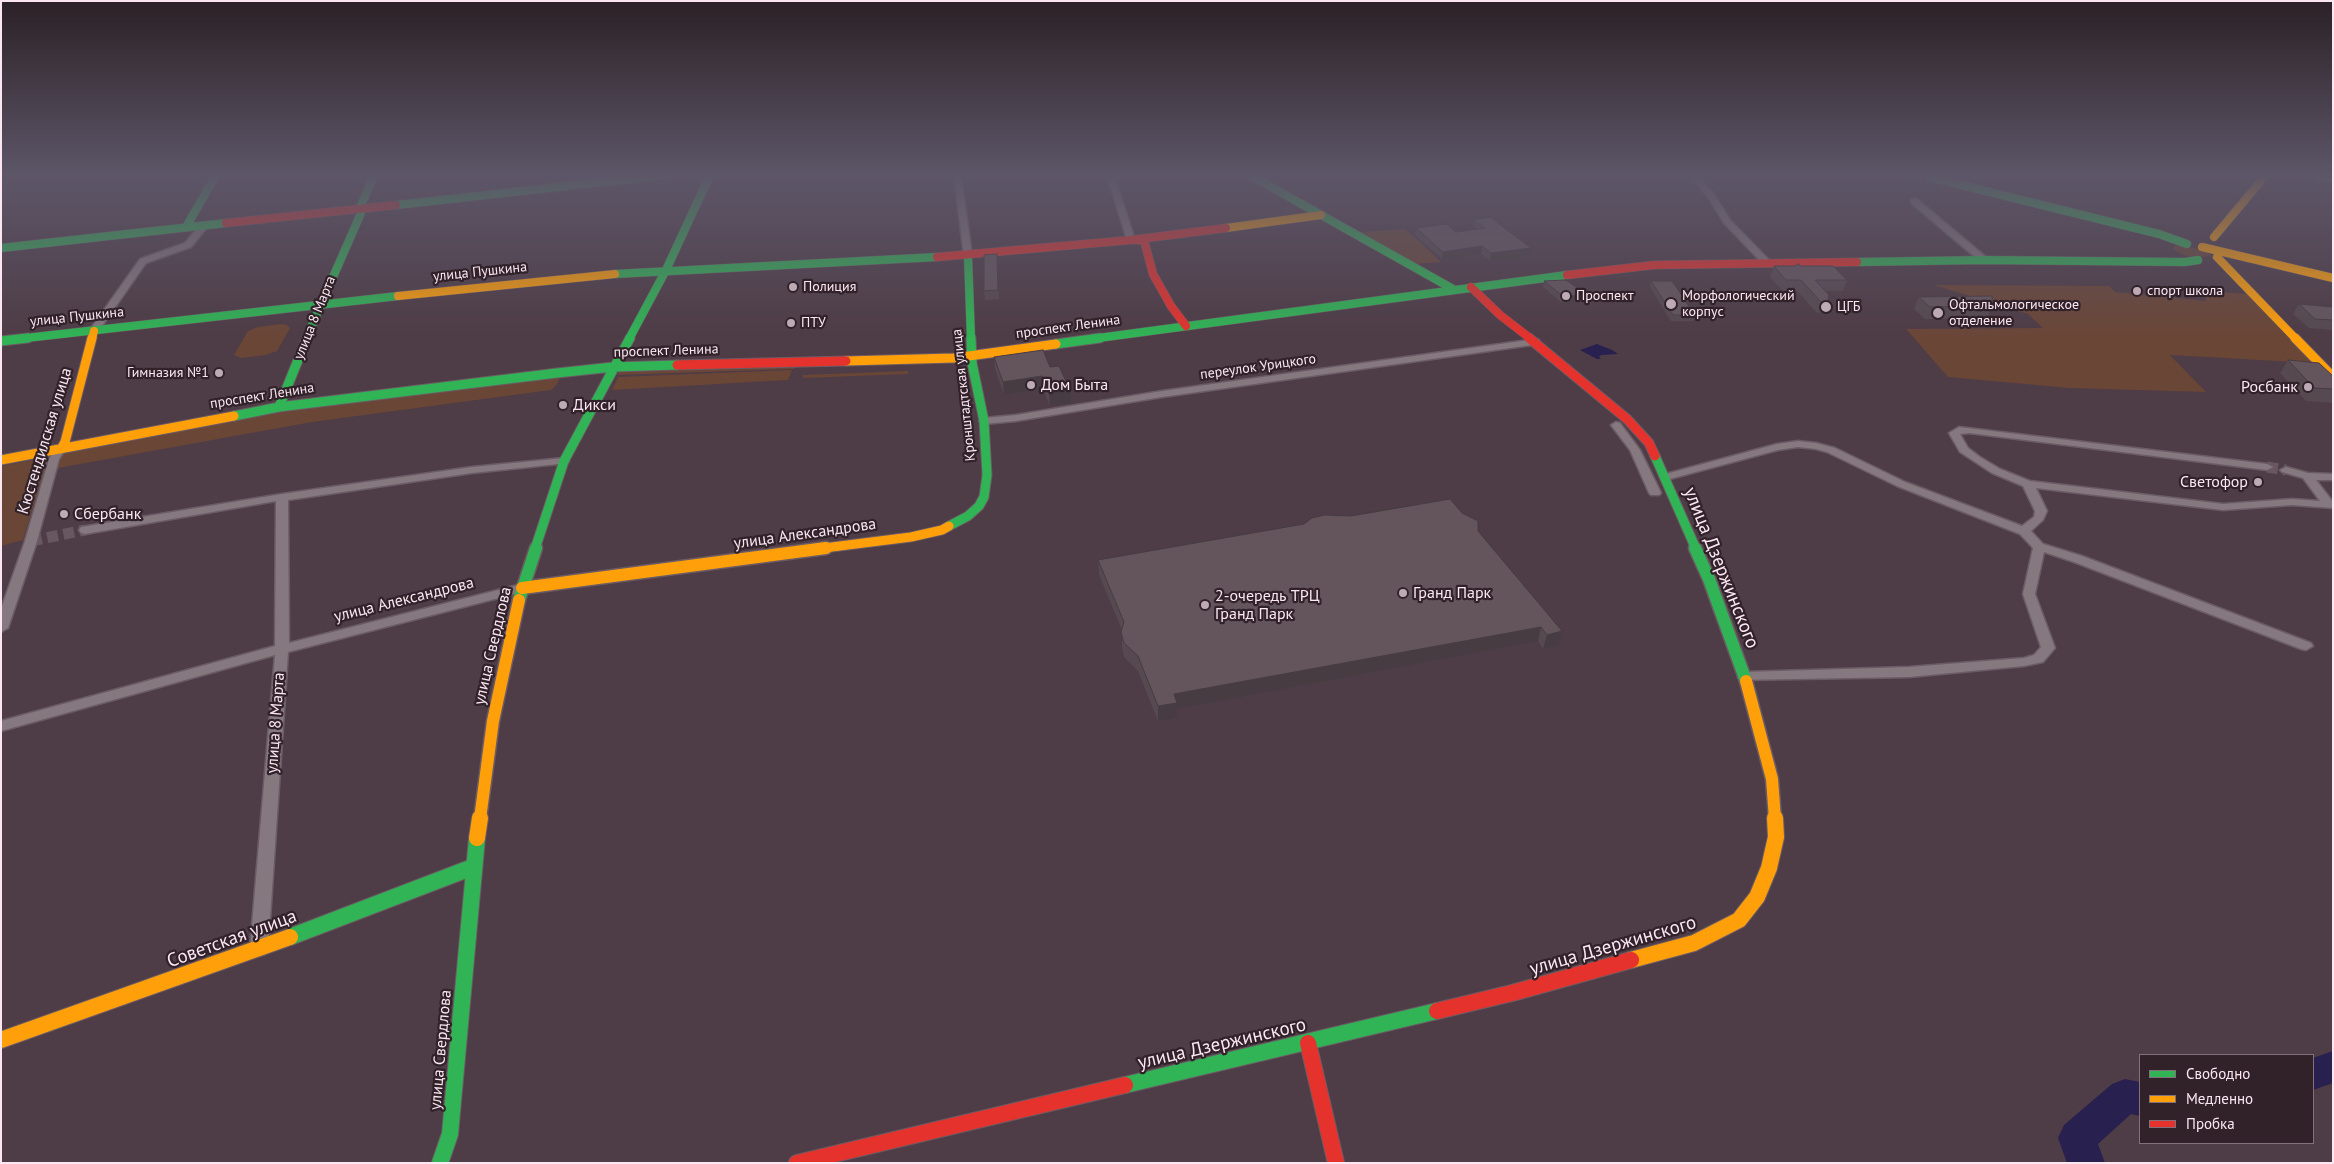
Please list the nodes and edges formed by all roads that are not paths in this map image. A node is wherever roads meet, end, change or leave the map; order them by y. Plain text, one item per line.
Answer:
1 (166, 229) edge
2 (201, 229) edge
3 (355, 229) edge
4 (685, 229) edge
5 (964, 229) edge
6 (1128, 229) edge
7 (1212, 229) edge
8 (1347, 229) edge
9 (1735, 229) edge
10 (1948, 229) edge
11 (2122, 229) edge
12 (2140, 229) edge
13 (2220, 229) edge
14 (2214, 237) junction
15 (1131, 240) junction
16 (2188, 244) junction
17 (1, 248) edge
18 (2166, 249) junction
19 (968, 256) junction
20 (2209, 257) junction
21 (1984, 260) junction
22 (2142, 260) junction
23 (1767, 263) junction
24 (666, 270) junction
25 (2231, 270) junction
26 (2333, 279) edge
27 (1471, 287) junction
28 (1453, 289) junction
29 (320, 306) junction
30 (1186, 326) junction
31 (94, 331) junction
32 (1, 341) edge
33 (1536, 342) junction
34 (972, 356) junction
35 (614, 367) junction
36 (2333, 377) edge
37 (279, 407) junction
38 (984, 421) junction
39 (1616, 425) dead end
40 (61, 449) junction
41 (1, 460) edge
42 (564, 461) junction
43 (2268, 467) tunnel mouth
44 (2286, 470) tunnel mouth
45 (2306, 476) junction
46 (1666, 477) junction
47 (2333, 477) edge
48 (2028, 484) junction
49 (1654, 493) dead end
50 (282, 497) junction
51 (2331, 505) edge
52 (968, 516) joint
53 (85, 530) tunnel mouth
54 (2024, 531) junction
55 (2039, 547) junction
56 (522, 588) junction
57 (1, 628) edge
58 (2306, 646) dead end
59 (282, 650) junction
60 (1745, 677) junction
61 (1, 726) edge
62 (473, 867) junction
63 (258, 949) junction
64 (1, 1040) edge
65 (1308, 1042) junction
66 (440, 1163) edge
67 (797, 1163) edge
68 (1336, 1163) edge

1 - 17 main road
2 - 31 street, Кюстендилская улица
3 - 29 main road, улица 8 Марта
4 - 24 main road, улица Свердлова
5 - 19 street, Кронштадтская улица
6 - 15 street
7 - 15 main road, улица Пушкина
8 - 28 main road
9 - 23 street
10 - 21 street
11 - 18 main road
12 - 16 main road
13 - 14 main road
14 - 16 main road
14 - 20 main road
15 - 19 main road, улица Пушкина
15 - 30 main road
16 - 18 main road
16 - 20 main road
18 - 20 main road
18 - 22 main road
19 - 24 main road, улица Пушкина
19 - 34 main road, Кронштадтская улица
20 - 22 main road, проспект Ленина
20 - 25 main road
20 - 25 main road
20 - 26 main road
21 - 22 main road, проспект Ленина
21 - 23 main road, проспект Ленина
23 - 27 main road, проспект Ленина
24 - 29 main road, улица Пушкина
24 - 35 main road, улица Свердлова
25 - 26 main road
25 - 36 main road
27 - 28 main road, проспект Ленина
27 - 33 main road, улица Дзержинского
28 - 30 main road, проспект Ленина
29 - 31 main road, улица Пушкина
29 - 37 main road, улица 8 Марта
30 - 34 main road, проспект Ленина
31 - 32 main road, улица Пушкина
31 - 40 main road, Кюстендилская улица
33 - 38 street, переулок Урицкого
33 - 46 main road, улица Дзержинского
34 - 35 main road, проспект Ленина
34 - 38 main road, Кронштадтская улица
35 - 37 main road, проспект Ленина
35 - 42 main road, улица Свердлова
37 - 40 main road, проспект Ленина
38 - 52 main road, Кронштадтская улица
39 - 49 street
40 - 41 main road, проспект Ленина
40 - 57 street, Кюстендилская улица
42 - 50 street
42 - 56 main road, улица Свердлова
43 - 48 street
44 - 45 street
45 - 47 street
45 - 51 street
46 - 54 street
46 - 60 main road, улица Дзержинского
48 - 51 street
48 - 54 street
50 - 53 street
50 - 59 street, улица 8 Марта
52 - 56 main road, улица Александрова
54 - 55 street
55 - 58 street
55 - 60 street
56 - 59 street, улица Александрова
56 - 62 main road, улица Свердлова
59 - 61 street, улица Александрова
59 - 63 street, улица 8 Марта
60 - 65 main road, улица Дзержинского
62 - 63 main road, Советская улица
62 - 66 main road, улица Свердлова
63 - 64 main road, Советская улица
65 - 67 main road, улица Дзержинского
65 - 68 main road

